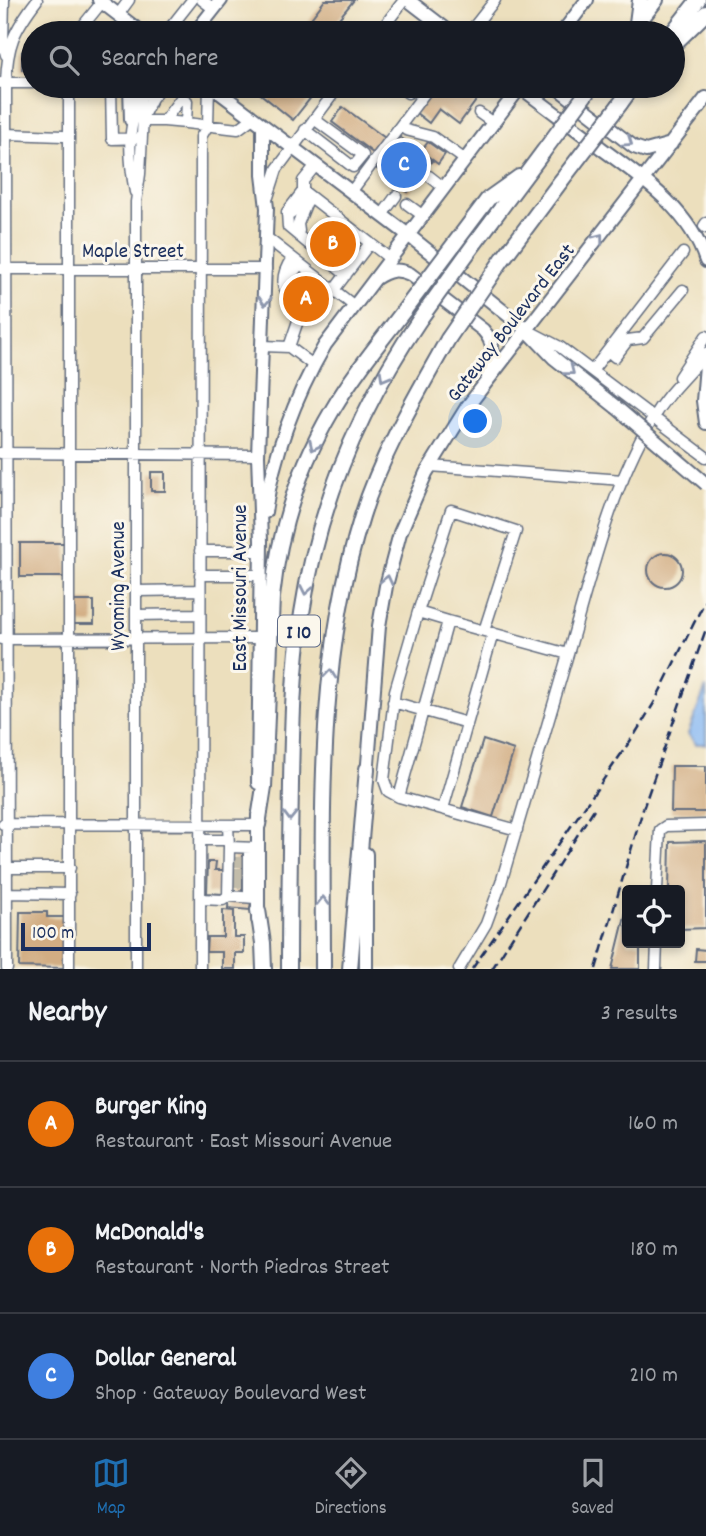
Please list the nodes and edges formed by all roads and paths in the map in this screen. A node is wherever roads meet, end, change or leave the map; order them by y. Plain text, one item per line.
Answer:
1 (37, 0) edge
2 (130, 0) edge
3 (192, 0) edge
4 (202, 0) edge
5 (406, 0) edge
6 (495, 0) edge
7 (587, 0) edge
8 (640, 0) edge
9 (656, 0) edge
10 (698, 0) edge
11 (104, 2) edge
12 (217, 5) edge
13 (2, 6) edge
14 (706, 13) edge
15 (118, 15) junction
16 (22, 21) edge
17 (87, 21) edge
18 (124, 21) edge
19 (175, 21) edge
20 (204, 21) edge
21 (389, 21) edge
22 (435, 21) edge
23 (478, 21) edge
24 (571, 21) edge
25 (635, 21) edge
26 (639, 21) edge
27 (682, 21) edge
28 (21, 23) edge
29 (685, 34) edge
30 (7, 59) junction
31 (3, 83) edge
32 (21, 83) edge
33 (706, 97) edge
34 (69, 98) edge
35 (111, 98) edge
36 (132, 98) edge
37 (140, 98) edge
38 (153, 98) edge
39 (209, 98) edge
40 (226, 98) edge
41 (330, 98) edge
42 (421, 98) edge
43 (511, 98) edge
44 (536, 98) edge
45 (571, 98) edge
46 (583, 98) edge
47 (624, 98) edge
48 (479, 113) dead end
49 (314, 119) junction
50 (137, 121) junction
51 (164, 121) junction
52 (258, 122) junction
53 (186, 123) junction
54 (493, 123) junction
55 (208, 125) junction
56 (305, 130) junction
57 (406, 130) dead end
58 (6, 134) junction
59 (63, 136) dead end
60 (137, 138) junction
61 (671, 144) junction
62 (292, 148) junction
63 (464, 159) junction
64 (316, 165) junction
65 (531, 168) junction
66 (429, 176) dead end
67 (643, 179) junction
68 (443, 187) junction
69 (351, 192) junction
70 (396, 196) dead end
71 (307, 198) junction
72 (407, 204) dead end
73 (267, 208) junction
74 (382, 215) junction
75 (422, 215) junction
76 (407, 234) junction
77 (267, 238) junction
78 (370, 243) junction
79 (683, 253) dead end
80 (389, 258) junction
81 (296, 261) junction
82 (706, 261) edge
83 (3, 269) edge
84 (69, 269) junction
85 (201, 269) junction
86 (267, 269) junction
87 (137, 270) junction
88 (347, 273) junction
89 (372, 281) junction
90 (334, 290) junction
91 (683, 290) dead end
92 (353, 305) junction
93 (528, 331) junction
94 (706, 336) edge
95 (263, 346) junction
96 (289, 347) junction
97 (608, 351) junction
98 (706, 353) edge
99 (313, 365) junction
100 (706, 366) edge
101 (592, 371) junction
102 (486, 383) junction
103 (677, 384) junction
104 (654, 416) junction
105 (706, 423) edge
106 (4, 453) edge
107 (70, 454) junction
108 (136, 454) junction
109 (200, 454) junction
110 (258, 455) junction
111 (706, 457) edge
112 (429, 466) junction
113 (623, 480) junction
114 (706, 484) edge
115 (260, 546) junction
116 (200, 551) junction
117 (200, 575) junction
118 (260, 575) junction
119 (200, 590) junction
120 (136, 591) junction
121 (418, 612) junction
122 (200, 614) junction
123 (136, 615) junction
124 (448, 621) junction
125 (489, 632) junction
126 (136, 638) junction
127 (258, 638) junction
128 (3, 639) edge
129 (69, 639) junction
130 (200, 639) junction
131 (568, 654) junction
132 (393, 702) junction
133 (423, 710) junction
134 (467, 723) junction
135 (367, 769) junction
136 (399, 797) junction
137 (443, 809) junction
138 (3, 824) edge
139 (70, 824) junction
140 (136, 824) junction
141 (200, 825) junction
142 (228, 825) junction
143 (258, 825) junction
144 (706, 825) edge
145 (517, 830) junction
146 (200, 840) junction
147 (229, 844) junction
148 (253, 848) junction
149 (7, 868) junction
150 (70, 868) junction
151 (240, 873) junction
152 (657, 885) edge
153 (6, 893) junction
154 (69, 894) junction
155 (228, 896) junction
156 (200, 900) junction
157 (255, 902) junction
158 (657, 948) edge
159 (7, 969) edge
160 (69, 969) edge
161 (136, 969) edge
162 (200, 969) edge
163 (257, 969) edge
164 (264, 969) edge
165 (289, 969) edge
166 (323, 969) edge
167 (350, 969) edge
168 (366, 969) edge
169 (459, 969) edge
170 (656, 969) edge

1 - 16 street
2 - 15 street
3 - 19 street
4 - 12 street
5 - 21 street
5 - 22 main road
6 - 23 street
7 - 24 main road
8 - 25 highway
9 - 26 highway
10 - 27 highway
11 - 15 main road
11 - 17 street
12 - 20 main road
13 - 30 street
14 - 29 highway
15 - 18 main road
28 - 30 street
30 - 31 street
31 - 32 street
31 - 58 street
33 - 61 main road, Gateway Boulevard East
34 - 84 street
35 - 60 street
36 - 50 main road
37 - 50 street, Wyoming Avenue
38 - 50 street
39 - 55 street
40 - 52 main road
41 - 49 street, East Missouri Avenue
42 - 69 street
43 - 54 main road
44 - 67 main road
45 -> 61 main road
46 - 65 highway, I 10, bridge
166 -> 47 highway, I 10, bridge
48 - 54 street
49 - 56 street, East Missouri Avenue
49 - 56 street
50 - 51 street
50 - 60 street, Wyoming Avenue
51 - 53 street
51 - 53 street
52 - 55 street
52 - 62 main road
52 - 73 main road, East Missouri Avenue
53 - 55 street
54 - 63 main road
55 - 85 street
56 - 62 street, East Missouri Avenue
57 - 63 street
58 - 59 street
58 - 83 street
60 - 87 street, Wyoming Avenue
61 - 67 main road, Gateway Boulevard East
62 - 64 main road
62 - 73 street, East Missouri Avenue
63 - 68 main road
64 - 69 main road
64 - 71 street
65 -> 143 highway, bridge
65 -> 165 highway, I 10, bridge
66 - 68 street
67 - 82 main road
93 -> 67 main road, Gateway Boulevard East
68 - 75 main road
69 - 74 main road
70 - 74 street
71 - 78 street
71 - 88 street
71 - 88 street
72 - 75 street
73 - 77 main road, East Missouri Avenue
74 - 76 main road
75 - 76 main road
76 - 80 main road
76 - 93 main road
77 - 81 street
77 - 86 main road, East Missouri Avenue
78 - 80 street
78 - 88 street
79 - 97 street
80 - 89 main road
81 - 90 street
81 - 96 street
83 - 84 street, Maple Street
83 - 106 street
84 - 87 street, Maple Street
84 - 107 street
85 - 86 street, Maple Street
85 - 87 street, Maple Street
85 - 109 street
86 -> 95 main road, East Missouri Avenue
87 - 108 street, Wyoming Avenue
88 - 90 street
89 - 92 main road
89 - 102 main road
90 - 92 street
91 - 97 street
92 - 99 main road
93 - 101 street
93 - 102 main road, Gateway Boulevard East
93 -> 114 main road, bridge
94 - 103 street
95 - 96 street
95 - 110 main road, East Missouri Avenue
96 - 99 street
97 - 101 street
98 - 103 street
99 - 115 main road
100 - 105 main road
101 - 104 street
102 - 112 main road, Gateway Boulevard East
103 - 104 street
104 - 111 street
104 - 113 street
106 - 107 street
106 - 128 street
107 - 108 street
107 - 129 street
108 - 109 street
108 - 120 street, Wyoming Avenue
109 - 110 street
109 - 116 street
110 - 115 main road, East Missouri Avenue
112 - 113 street
135 -> 112 main road, Gateway Boulevard East
113 - 131 street
115 - 116 street
115 - 118 main road, East Missouri Avenue
116 - 117 street
117 - 118 street
117 - 119 street
118 - 127 main road, East Missouri Avenue
119 - 120 street
119 - 122 street
120 - 123 street, Wyoming Avenue
121 - 124 street
121 - 125 street
121 - 132 street
122 - 123 street
122 - 130 street
123 - 126 street, Wyoming Avenue
124 - 125 street
124 - 133 street
125 - 131 street
125 - 134 street
126 - 129 street
126 - 130 street
126 - 140 street, Wyoming Avenue
127 - 130 street
127 - 143 main road, East Missouri Avenue
128 - 129 street
128 - 138 street
129 - 139 street
130 - 141 street
131 - 145 street
132 - 133 street
132 - 136 street
133 - 134 street
133 - 136 street
134 - 137 street
135 - 167 highway
135 - 168 main road, Gateway Boulevard East
136 - 137 street
137 - 145 street
138 - 139 street
138 - 149 street
139 - 140 street
139 - 150 street
140 - 141 street
140 - 161 street, Wyoming Avenue
141 - 142 street
141 - 146 street
142 - 143 street
142 - 147 street
143 - 148 main road, East Missouri Avenue
144 - 152 street
145 - 169 street
146 - 147 street
146 - 156 street
147 - 148 street
147 - 151 street
148 - 151 main road, East Missouri Avenue
149 - 150 street
149 - 153 street
150 - 154 street
151 - 155 street
151 - 157 main road, East Missouri Avenue
153 - 154 street
153 - 159 street
154 - 160 street
155 - 156 street
155 - 157 street
156 - 162 street
157 - 163 main road, East Missouri Avenue
157 - 164 highway
158 - 170 street

